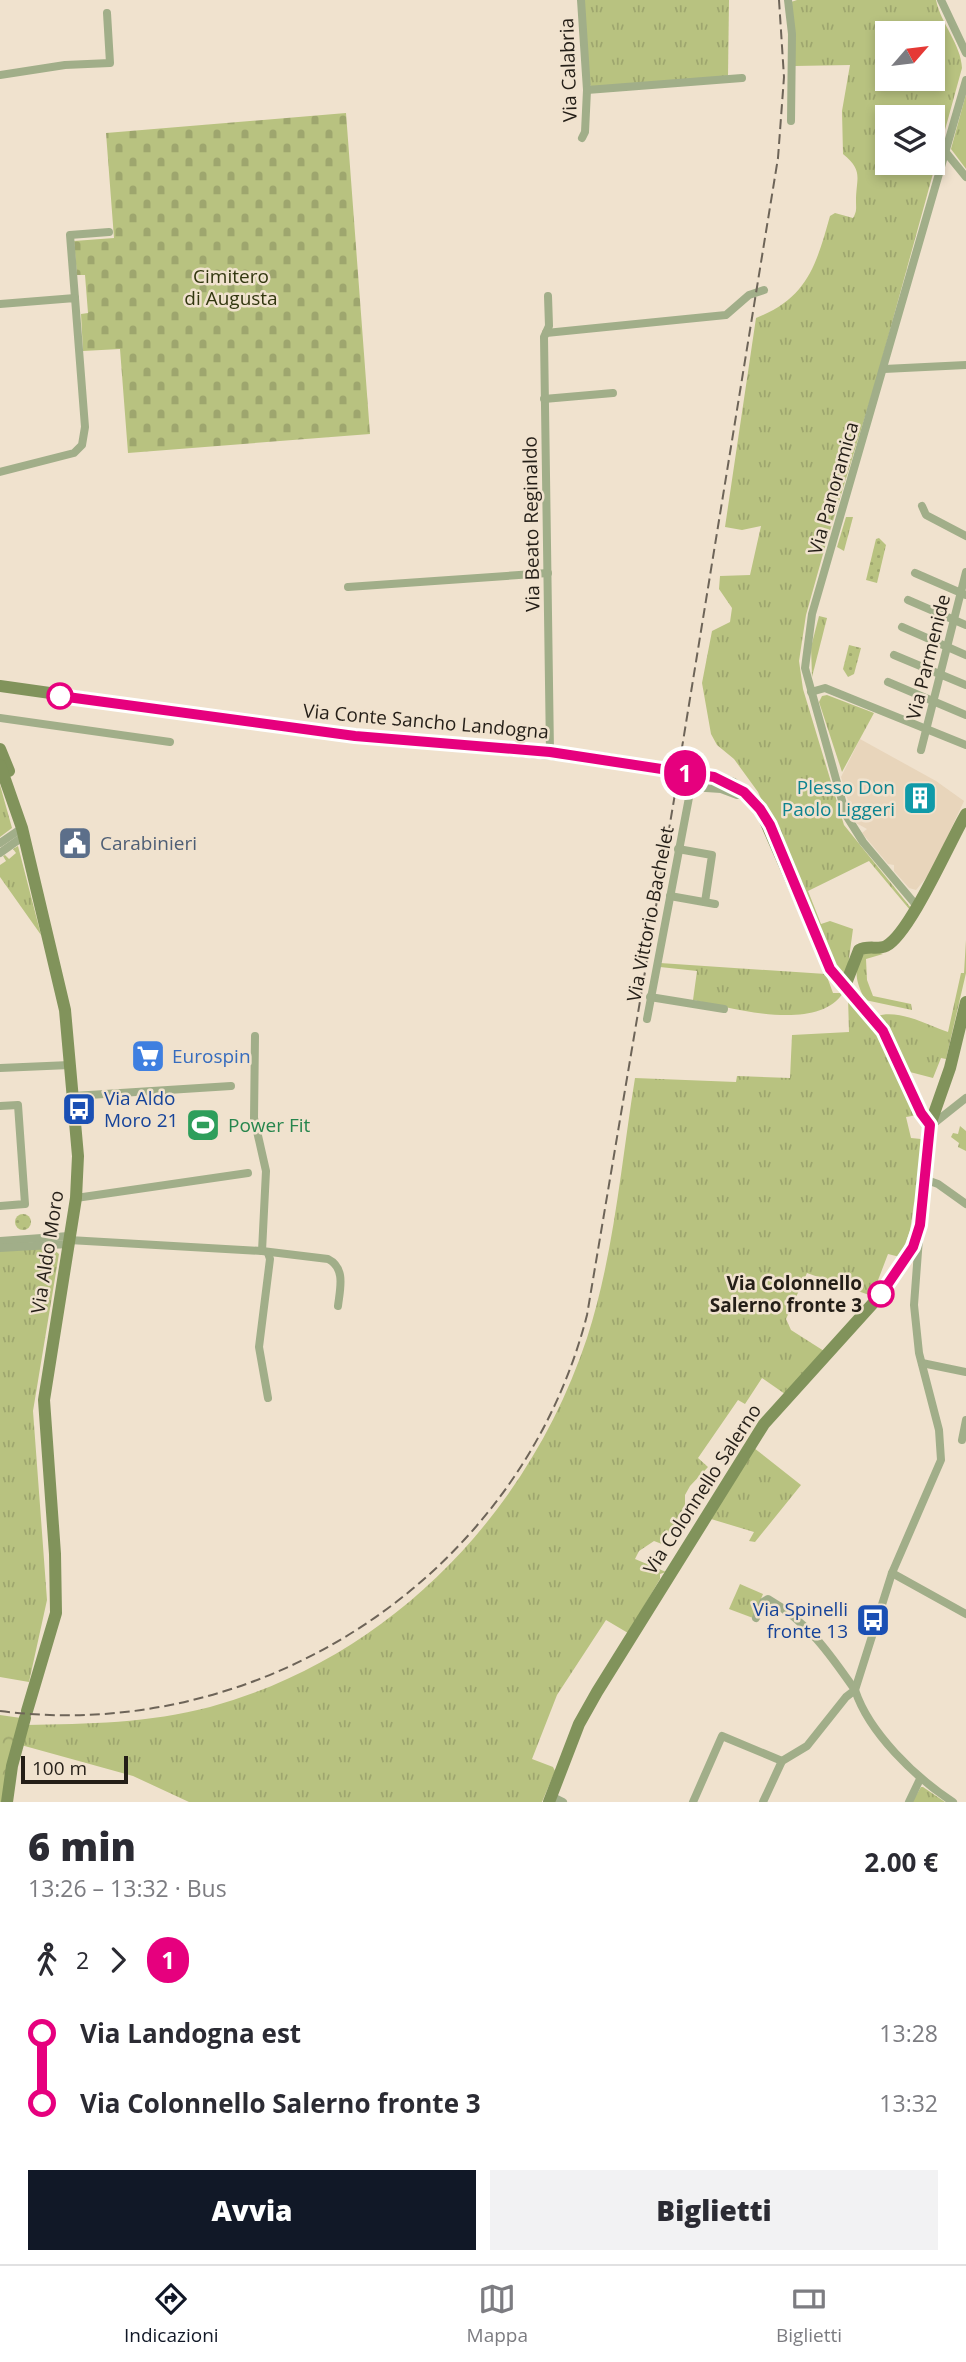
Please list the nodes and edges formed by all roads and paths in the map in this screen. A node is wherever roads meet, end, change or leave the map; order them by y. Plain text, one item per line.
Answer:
1 (581, 0) edge
2 (788, 0) edge
3 (941, 0) edge
4 (107, 13) dead end
5 (965, 50) edge
6 (0, 75) edge
7 (742, 78) dead end
8 (966, 80) edge
9 (587, 90) junction
10 (791, 121) dead end
11 (582, 138) dead end
12 (945, 147) edge
13 (945, 151) edge
14 (937, 175) edge
15 (966, 177) edge
16 (109, 232) dead end
17 (764, 290) dead end
18 (548, 296) dead end
19 (75, 299) junction
20 (0, 305) edge
21 (546, 332) junction
22 (966, 365) edge
23 (884, 369) junction
24 (613, 394) dead end
25 (544, 399) junction
26 (0, 472) edge
27 (922, 506) dead end
28 (966, 536) edge
29 (966, 572) edge
30 (548, 573) junction
31 (915, 573) dead end
32 (348, 587) dead end
33 (963, 593) edge
34 (908, 600) dead end
35 (954, 620) junction
36 (966, 625) edge
37 (902, 628) dead end
38 (947, 647) junction
39 (894, 655) dead end
40 (966, 655) edge
41 (940, 674) junction
42 (888, 682) dead end
43 (966, 685) edge
44 (3, 689) edge
45 (811, 692) junction
46 (933, 701) junction
47 (966, 715) edge
48 (0, 718) edge
49 (926, 728) junction
50 (170, 742) dead end
51 (966, 745) edge
52 (0, 749) edge
53 (921, 750) dead end
54 (550, 752) junction
55 (0, 765) edge
56 (744, 792) junction
57 (14, 799) junction
58 (966, 814) edge
59 (23, 832) junction
60 (0, 843) edge
61 (678, 849) junction
62 (0, 853) edge
63 (927, 890) junction
64 (903, 891) junction
65 (670, 896) junction
66 (705, 902) junction
67 (715, 904) dead end
68 (916, 905) junction
69 (845, 986) junction
70 (650, 997) junction
71 (966, 1002) edge
72 (724, 1009) dead end
73 (647, 1019) dead end
74 (255, 1036) dead end
75 (70, 1065) junction
76 (0, 1069) edge
77 (231, 1086) dead end
78 (73, 1096) junction
79 (966, 1098) edge
80 (0, 1107) edge
81 (940, 1113) junction
82 (930, 1125) junction
83 (248, 1173) dead end
84 (924, 1179) junction
85 (76, 1198) junction
86 (966, 1203) edge
87 (0, 1206) edge
88 (69, 1240) junction
89 (0, 1241) edge
90 (0, 1248) edge
91 (265, 1252) junction
92 (912, 1260) junction
93 (338, 1306) dead end
94 (922, 1363) junction
95 (966, 1372) edge
96 (268, 1398) dead end
97 (966, 1420) edge
98 (962, 1440) dead end
99 (892, 1573) junction
100 (966, 1614) edge
101 (756, 1618) dead end
102 (855, 1690) junction
103 (782, 1761) junction
104 (920, 1779) junction
105 (554, 1800) edge
106 (7, 1802) edge
107 (693, 1802) edge
108 (763, 1802) edge
109 (909, 1802) edge
110 (953, 1802) edge

1 - 9 street, Via Calabria
2 - 10 street
3 - 5 street
4 - 6 street
7 - 9 street
8 - 12 street, Via Panoramica
9 - 11 street, Via Calabria
13 - 15 street
14 - 23 street, Via Panoramica
16 - 19 street
17 - 21 street
18 - 21 street, Via Beato Reginaldo
19 - 20 street
19 - 26 street
21 - 25 street, Via Beato Reginaldo
22 - 23 street
23 - 45 street, Via Panoramica
24 - 25 street
25 - 30 street, Via Beato Reginaldo
27 - 28 street
29 - 33 street, Via Parmenide
30 - 32 street
30 - 54 street, Via Beato Reginaldo
31 - 33 street
33 - 35 street, Via Parmenide
34 - 35 street
35 - 36 street
35 - 38 street, Via Parmenide
37 - 38 street
38 - 40 street
38 - 41 street, Via Parmenide
39 - 41 street
41 - 43 street
41 - 46 street, Via Parmenide
42 - 46 street
44 - 54 main road, Via Conte Sancho Landogna
45 - 49 street
45 - 64 street, Via Panoramica
46 - 47 street
46 - 49 street, Via Parmenide
48 - 50 street
49 - 51 street
49 - 53 street, Via Parmenide
52 - 57 main road
54 - 56 main road, Via Conte Sancho Landogna
55 - 57 main road
56 - 61 street, Via Vittorio Bachelet
56 - 69 main road, Via Conte Sancho Landogna
57 - 59 main road, Via Aldo Moro
58 - 63 main road
59 - 60 street
59 - 62 street
59 - 75 main road, Via Aldo Moro
61 - 65 street, Via Vittorio Bachelet
61 - 66 street
63 - 64 street
63 - 68 main road
64 - 68 street, Via Panoramica
65 - 66 street
65 - 70 street, Via Vittorio Bachelet
66 - 67 street
68 - 69 main road
69 - 82 main road, Via Conte Sancho Landogna
70 - 72 street
70 - 73 street, Via Vittorio Bachelet
71 - 81 main road
74 - 91 street
75 - 76 street
75 - 78 main road, Via Aldo Moro
77 - 78 street
78 - 85 main road, Via Aldo Moro
79 - 81 street
80 - 87 street
81 - 82 main road
82 - 84 main road, Via Colonnello Salerno
83 - 85 street
84 - 86 street
84 - 92 main road, Via Colonnello Salerno
85 - 88 main road, Via Aldo Moro
88 - 89 street
88 - 90 street
88 - 91 street
88 - 106 main road, Via Aldo Moro
91 - 93 street
91 - 96 street
92 - 94 street
92 - 105 main road, Via Colonnello Salerno
94 - 95 street
94 - 99 street
97 - 98 street
99 - 100 street
99 - 102 street
101 - 102 street
102 - 103 street
102 - 104 street
103 - 107 street
103 - 108 street
104 - 109 street
104 - 110 street

